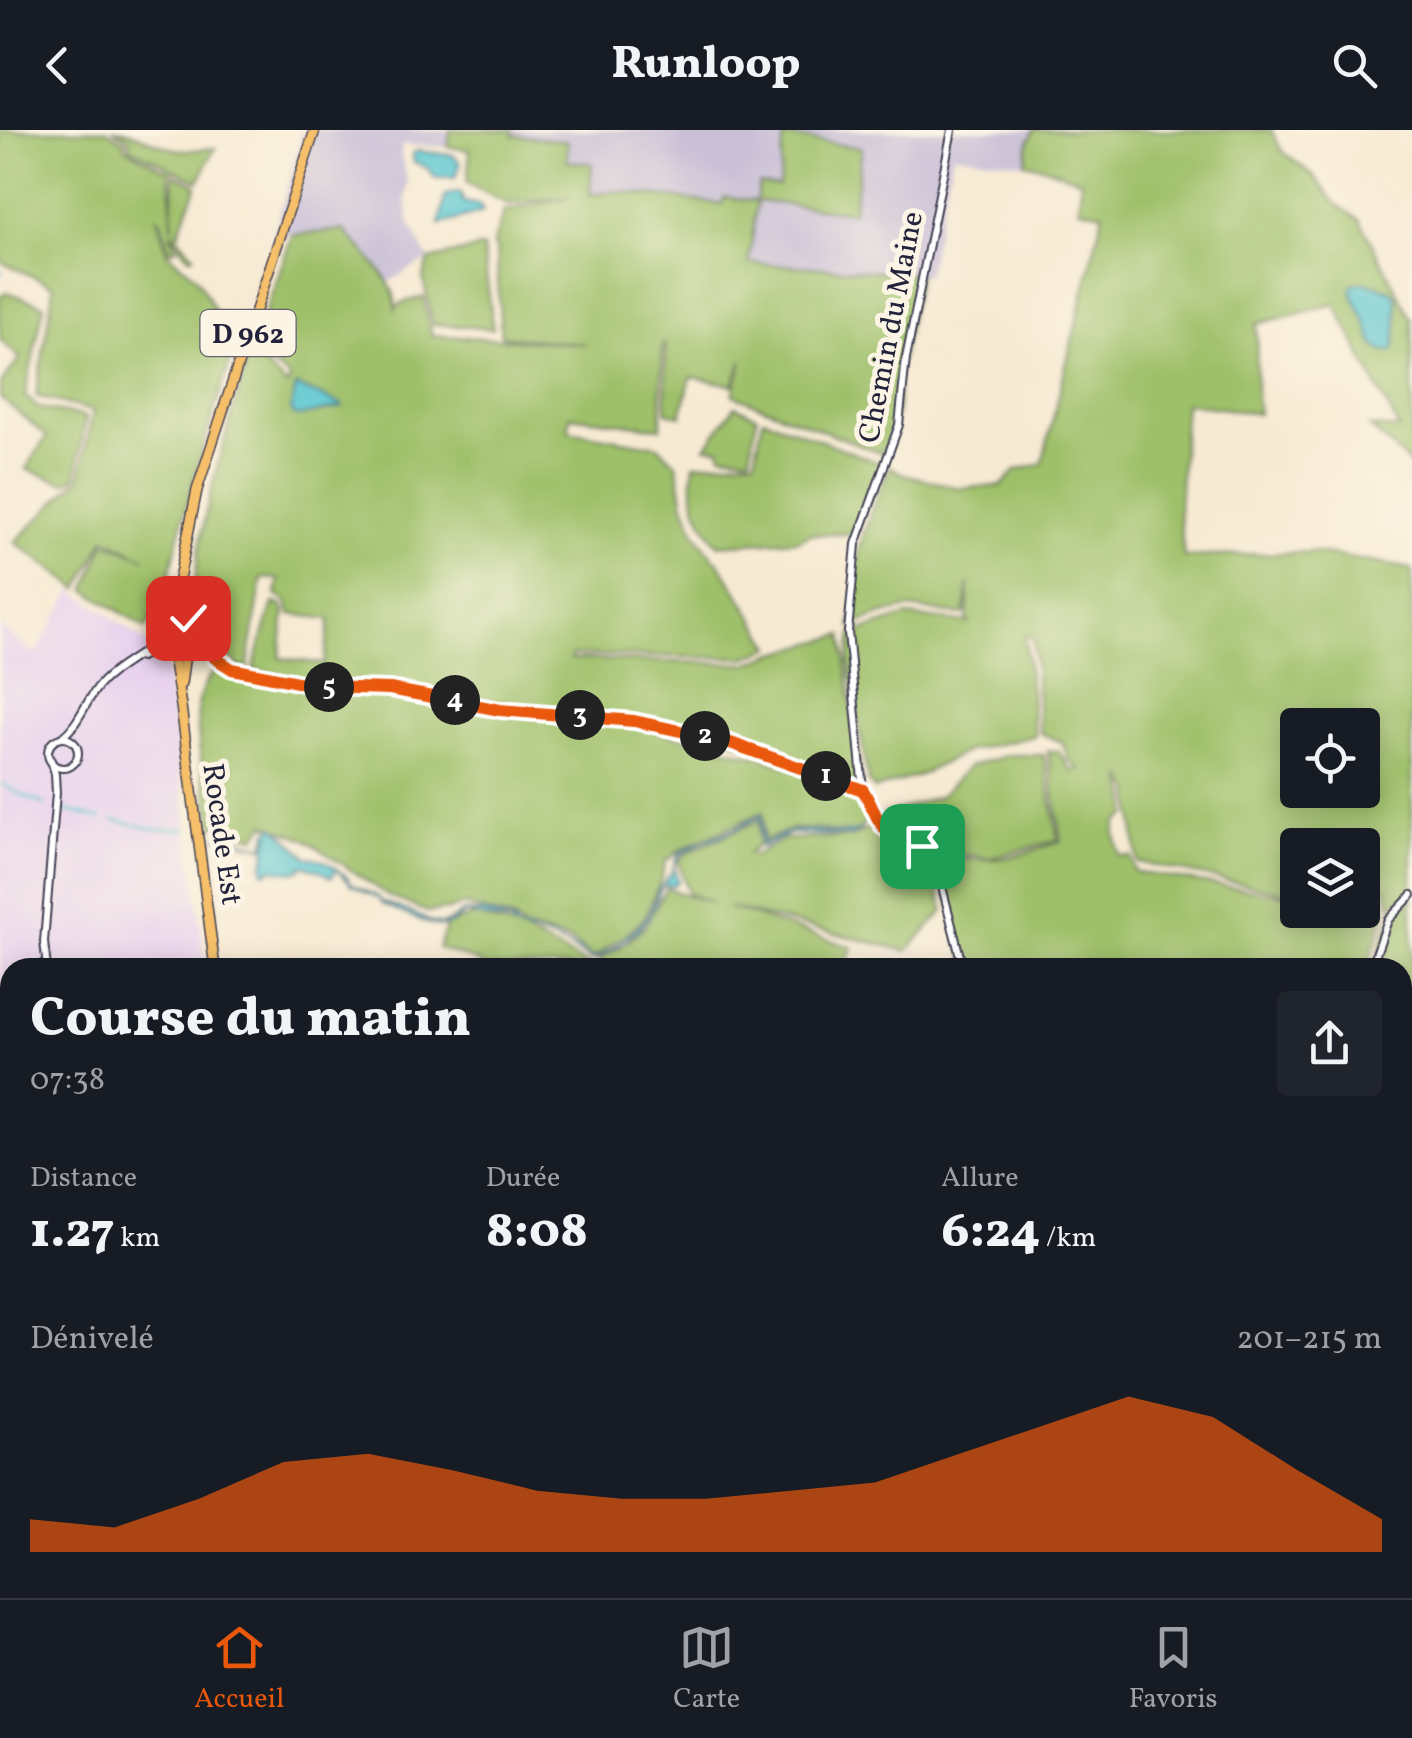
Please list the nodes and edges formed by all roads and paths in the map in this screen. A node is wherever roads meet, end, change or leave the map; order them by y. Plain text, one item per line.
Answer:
1 (315, 130) edge
2 (952, 130) edge
3 (186, 537) junction
4 (171, 618) junction
5 (188, 618) junction
6 (198, 636) junction
7 (160, 638) junction
8 (167, 651) junction
9 (189, 652) junction
10 (215, 658) junction
11 (134, 659) junction
12 (181, 706) junction
13 (80, 717) junction
14 (61, 738) junction
15 (76, 745) junction
16 (50, 760) junction
17 (67, 767) junction
18 (863, 790) junction
19 (56, 794) junction
20 (1412, 895) edge
21 (44, 942) junction
22 (38, 958) edge
23 (46, 958) edge
24 (214, 958) edge
25 (960, 958) edge
26 (1375, 958) edge

1 - 3 main road, D 962
2 - 18 street, Chemin du Maine
3 - 4 main road, D 962
3 - 5 main road, D 962
4 - 5 main road
4 - 7 main road
5 - 6 main road
6 - 9 main road
6 - 10 street
7 - 8 main road
7 - 11 street
8 - 9 main road
8 - 11 street
8 - 12 main road, Rocade Est
9 - 10 street
9 - 12 main road, Rocade Est
10 - 18 street
11 - 13 street
12 - 24 main road, Rocade Est
13 - 14 street
13 - 15 street
14 - 15 street
14 - 16 street
15 - 17 street
16 - 17 street
16 - 19 street
17 - 19 street
18 - 25 street, Chemin du Maine
19 - 21 street
20 - 26 street
21 - 22 street
21 - 23 street

